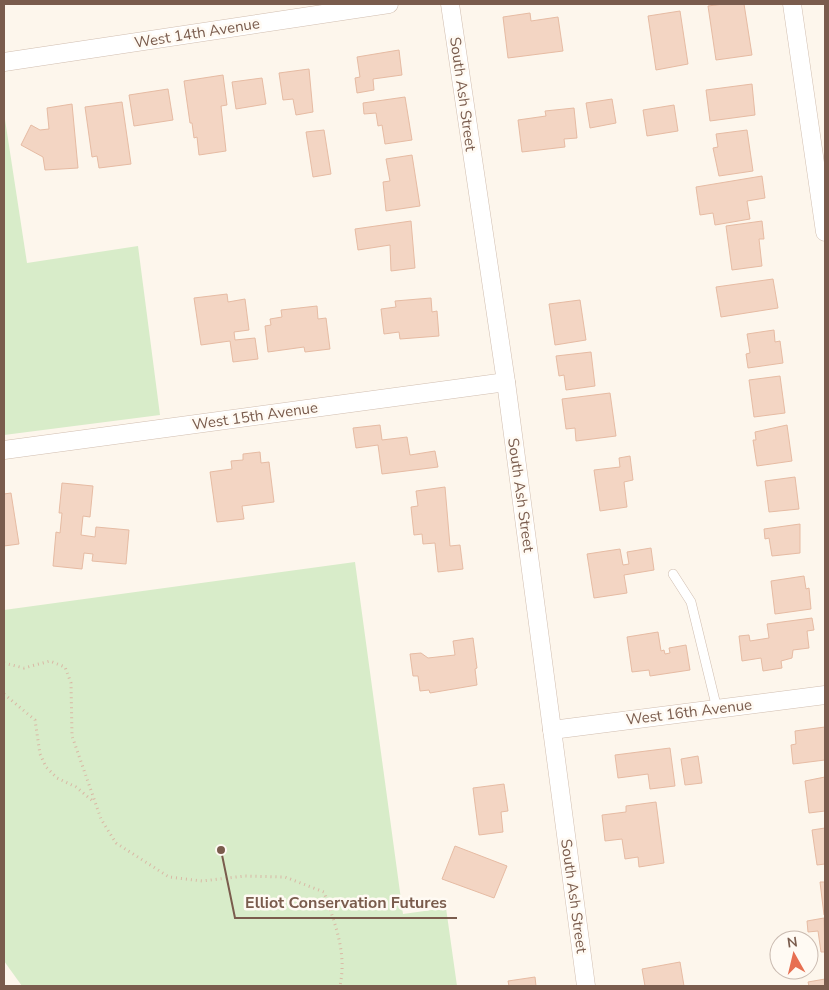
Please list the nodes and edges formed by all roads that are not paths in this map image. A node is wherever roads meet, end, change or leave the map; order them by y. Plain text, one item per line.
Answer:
1 (389, 4) edge
2 (450, 4) edge
3 (792, 4) edge
4 (4, 62) edge
5 (825, 232) edge
6 (506, 382) junction
7 (4, 450) edge
8 (673, 574) dead end
9 (825, 695) edge
10 (717, 709) junction
11 (552, 730) junction
12 (586, 986) edge

1 - 4 street, West 14th Avenue
2 - 6 street, South Ash Street
3 - 5 street
6 - 7 street, West 15th Avenue
6 - 11 street, South Ash Street
8 - 10 lane
9 - 10 street, West 16th Avenue
10 - 11 street, West 16th Avenue
11 - 12 street, South Ash Street

